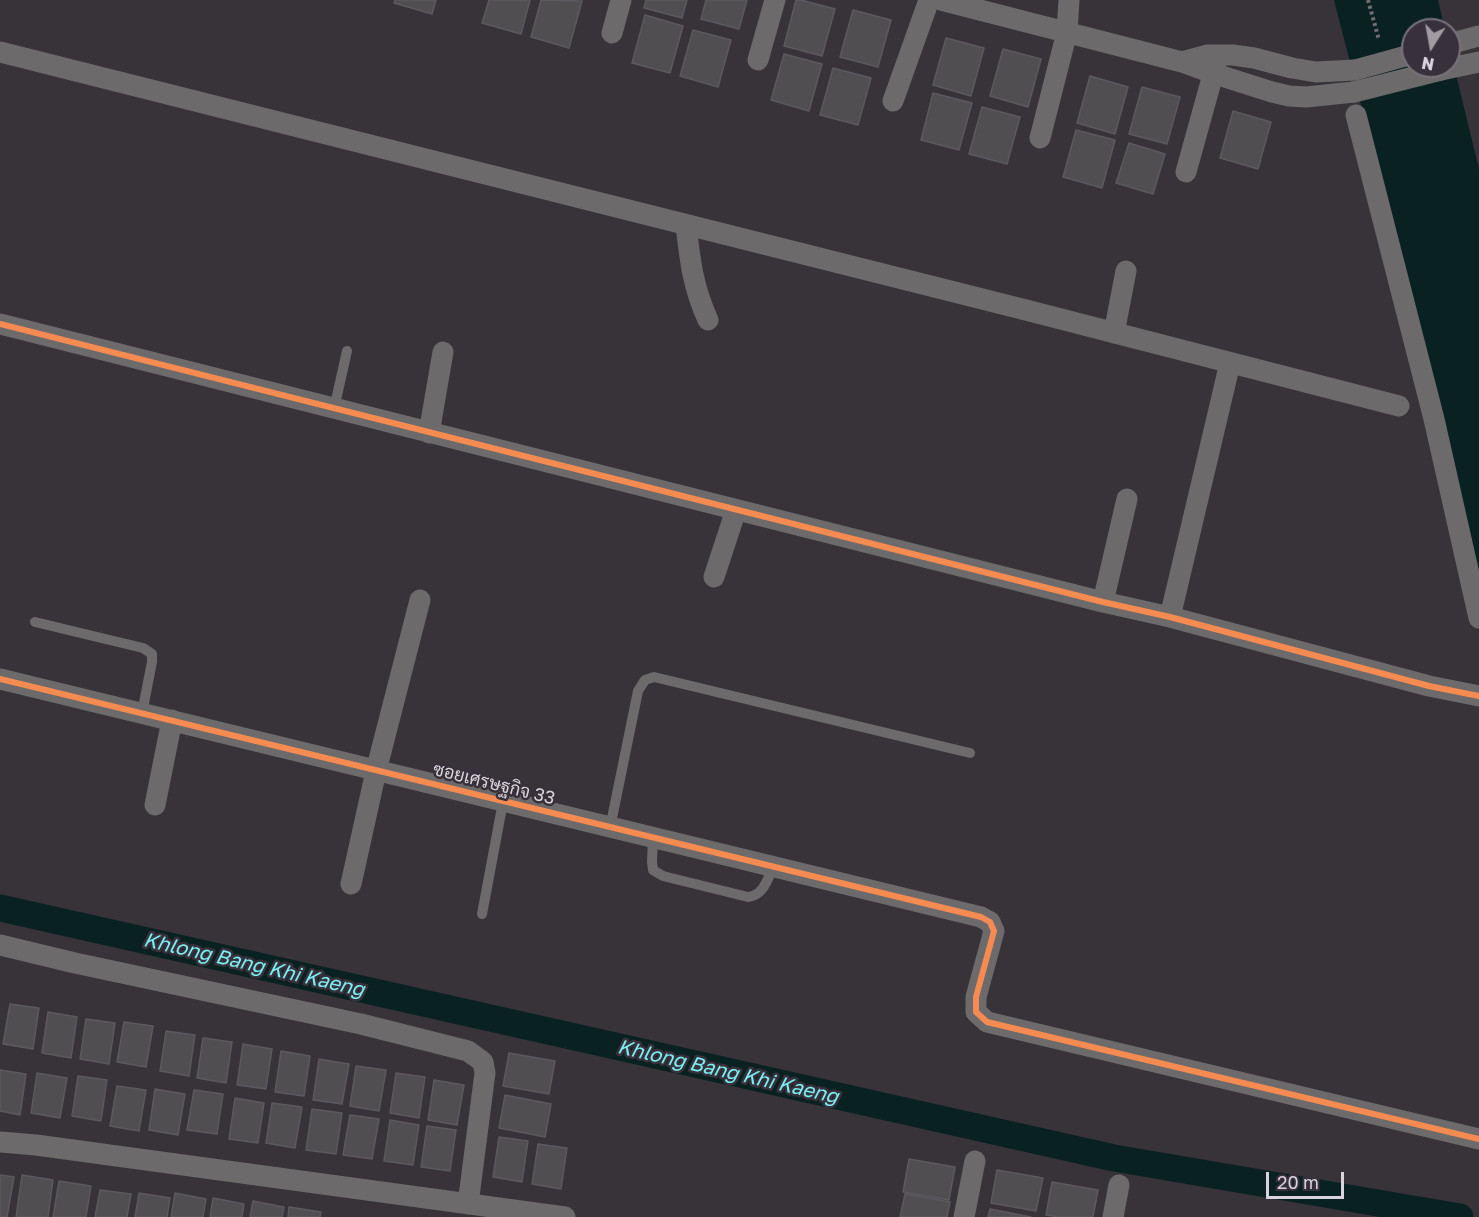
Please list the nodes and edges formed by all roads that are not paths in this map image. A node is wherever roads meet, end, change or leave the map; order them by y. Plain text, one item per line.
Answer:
1 (621, 0) edge
2 (775, 0) edge
3 (929, 0) edge
4 (941, 0) edge
5 (1069, 0) edge
6 (1067, 32) junction
7 (612, 33) dead end
8 (1479, 36) edge
9 (1461, 41) edge
10 (0, 52) edge
11 (1401, 57) edge
12 (758, 60) dead end
13 (1479, 62) edge
14 (1215, 64) junction
15 (893, 101) dead end
16 (1356, 115) dead end
17 (1040, 138) dead end
18 (1186, 172) dead end
19 (686, 225) junction
20 (1126, 271) dead end
21 (708, 320) dead end
22 (0, 324) edge
23 (1114, 333) junction
24 (347, 351) dead end
25 (443, 352) dead end
26 (1230, 363) junction
27 (1399, 406) dead end
28 (334, 409) junction
29 (429, 432) junction
30 (1127, 499) dead end
31 (736, 510) junction
32 (714, 577) dead end
33 (420, 600) dead end
34 (1103, 602) junction
35 (1170, 617) junction
36 (1479, 618) edge
37 (35, 622) dead end
38 (0, 679) edge
39 (1479, 696) edge
40 (142, 713) junction
41 (172, 720) junction
42 (970, 753) dead end
43 (376, 771) junction
44 (503, 802) junction
45 (155, 805) dead end
46 (610, 828) junction
47 (653, 838) junction
48 (773, 868) junction
49 (351, 884) dead end
50 (482, 914) dead end
51 (0, 945) edge
52 (1479, 1139) edge
53 (0, 1142) edge
54 (975, 1161) dead end
55 (1119, 1185) dead end
56 (468, 1204) junction
57 (566, 1217) edge
58 (964, 1217) edge
59 (1113, 1217) edge

1 - 7 street
2 - 12 street
3 - 15 street
4 - 6 street
5 - 6 street
6 - 14 street
6 - 17 street
8 - 9 street
10 - 19 street
11 - 14 street, bridge
13 - 14 street, bridge
14 - 18 street
16 - 36 street
19 - 21 street
19 - 23 street
20 - 23 street
22 - 28 street
23 - 26 street
24 - 28 lane
25 - 29 street
26 - 27 street
26 - 35 street
28 - 29 street
29 - 31 street
30 - 34 street
31 - 32 street
31 - 34 street
33 - 43 street
34 - 35 street
35 - 39 street
37 - 40 lane
38 - 40 street, ซอยเศรษฐกิจ 33
40 - 41 street, ซอยเศรษฐกิจ 33
41 - 43 street, ซอยเศรษฐกิจ 33
41 - 45 street
42 - 46 lane
43 - 44 street, ซอยเศรษฐกิจ 33
43 - 49 street
44 - 46 street, ซอยเศรษฐกิจ 33
44 - 50 lane
46 - 47 street, ซอยเศรษฐกิจ 33
47 - 48 street, ซอยเศรษฐกิจ 33
47 - 48 lane
48 - 52 street, ซอยเศรษฐกิจ 33
51 - 56 street
53 - 56 street
54 - 58 street
55 - 59 street
56 - 57 street

